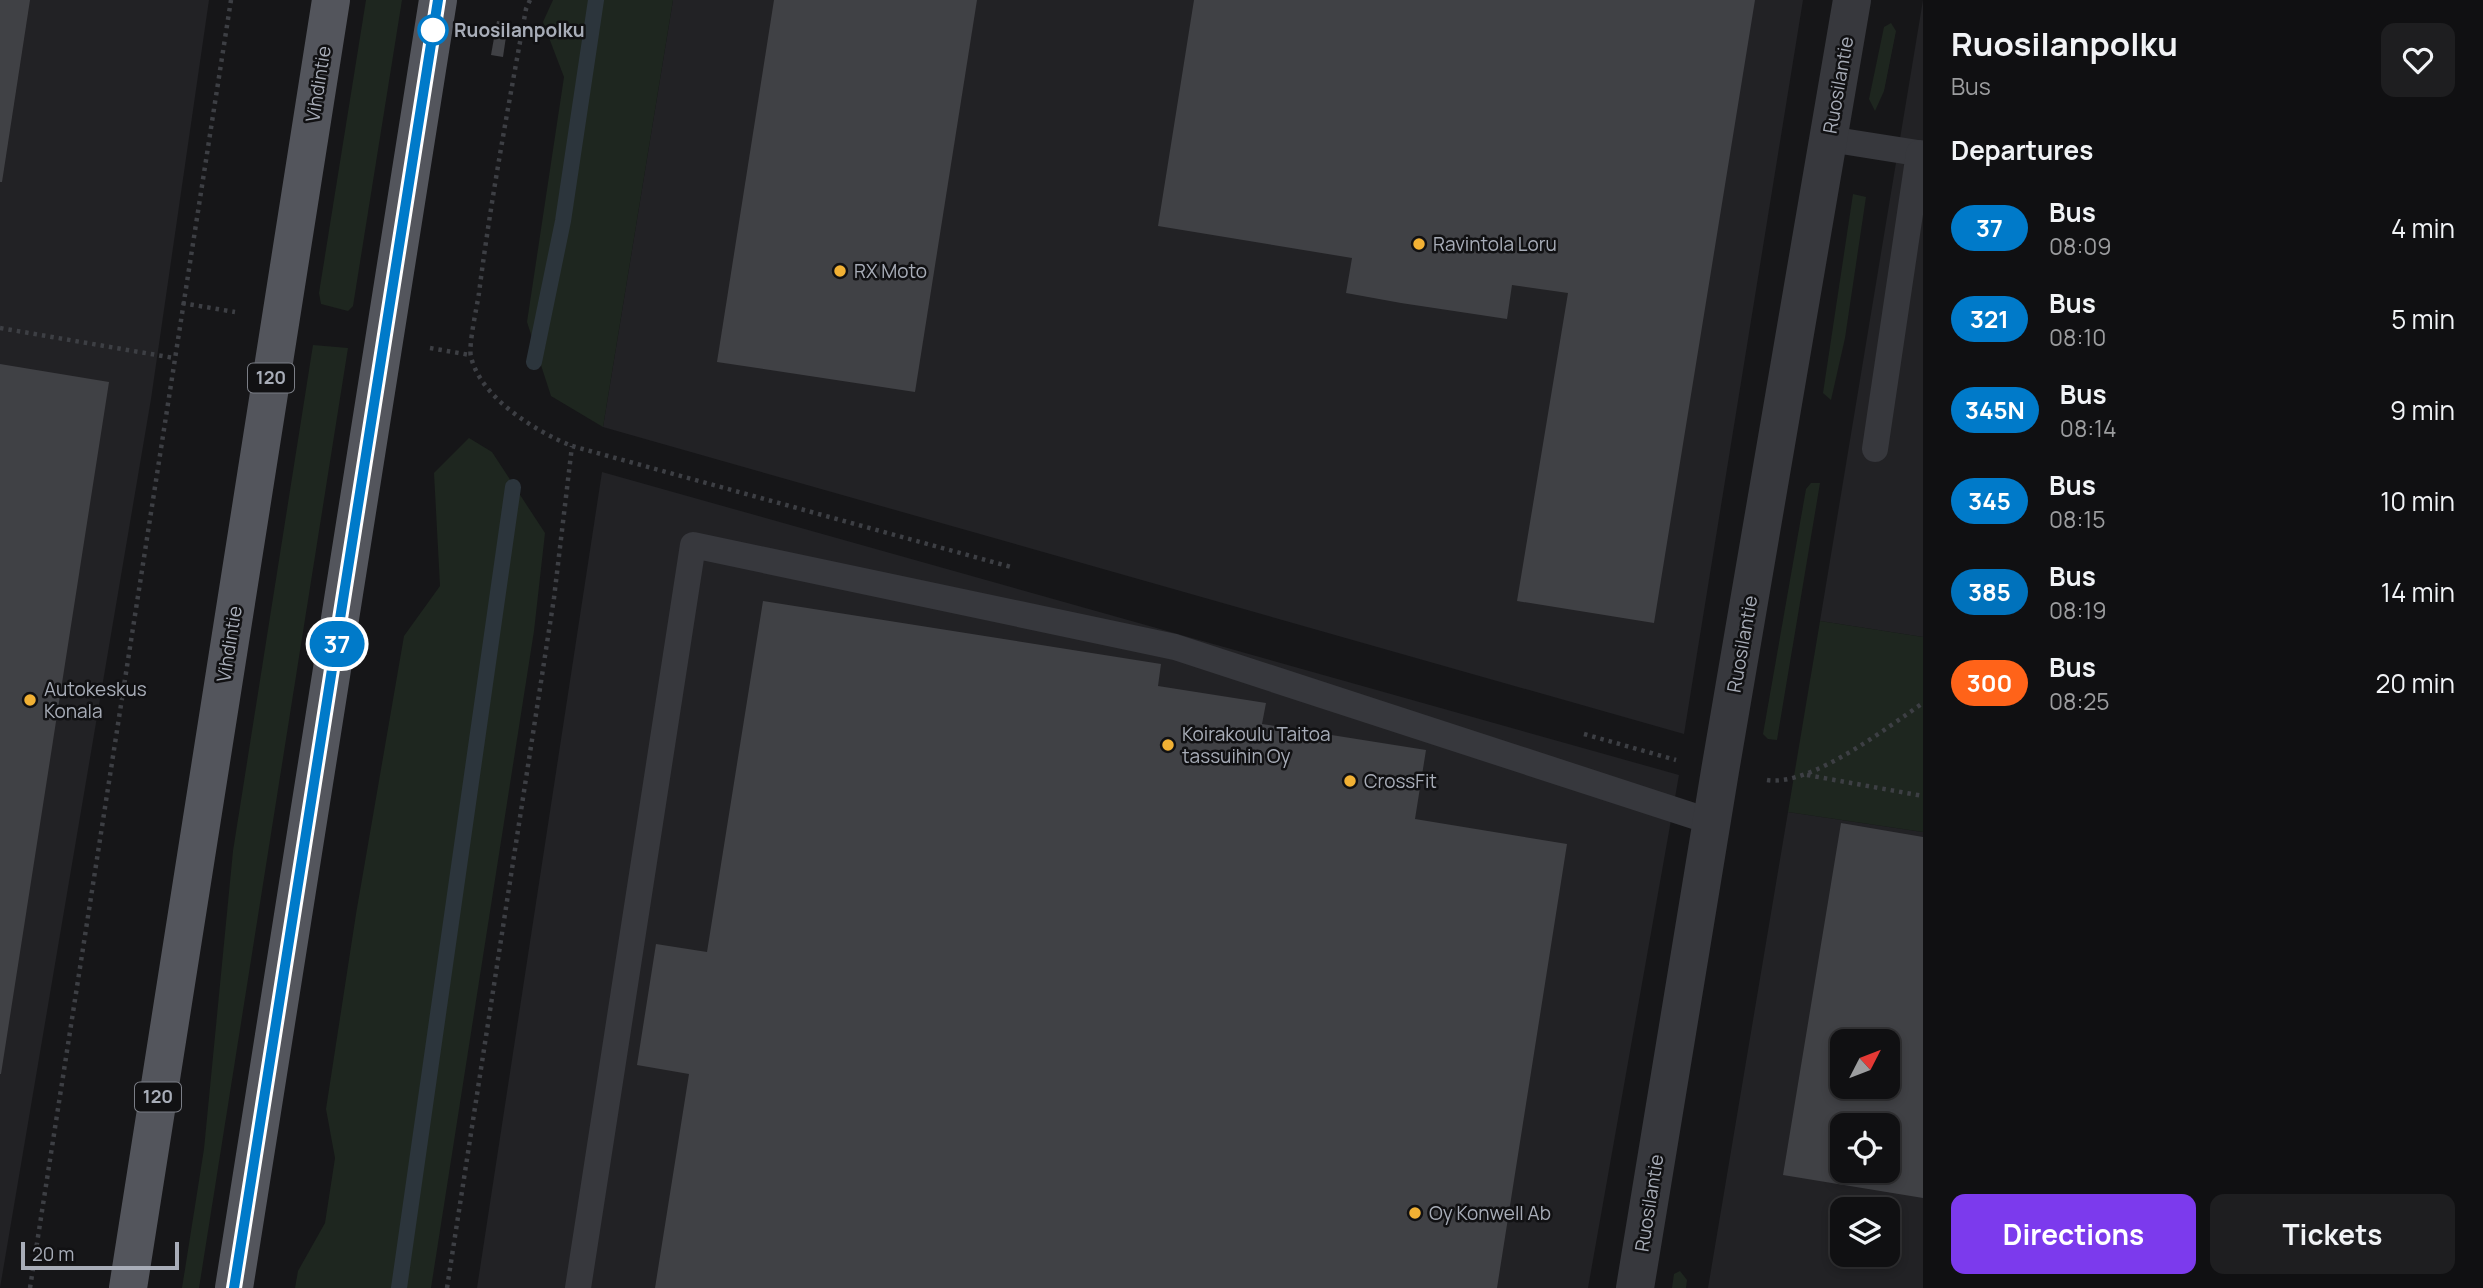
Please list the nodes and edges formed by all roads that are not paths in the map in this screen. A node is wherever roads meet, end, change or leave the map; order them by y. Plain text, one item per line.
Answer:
1 (331, 0) edge
2 (438, 0) edge
3 (1852, 0) edge
4 (1829, 139) junction
5 (1921, 154) edge
6 (1875, 449) dead end
7 (1712, 822) junction
8 (128, 1288) edge
9 (234, 1288) edge
10 (578, 1288) edge
11 (1635, 1288) edge

1 - 8 main road, Vihdintie / 120
2 - 9 main road
3 - 4 street, Ruosilantie
4 - 5 lane
4 - 7 street, Ruosilantie
5 - 6 lane
7 - 10 lane
7 - 11 street, Ruosilantie

